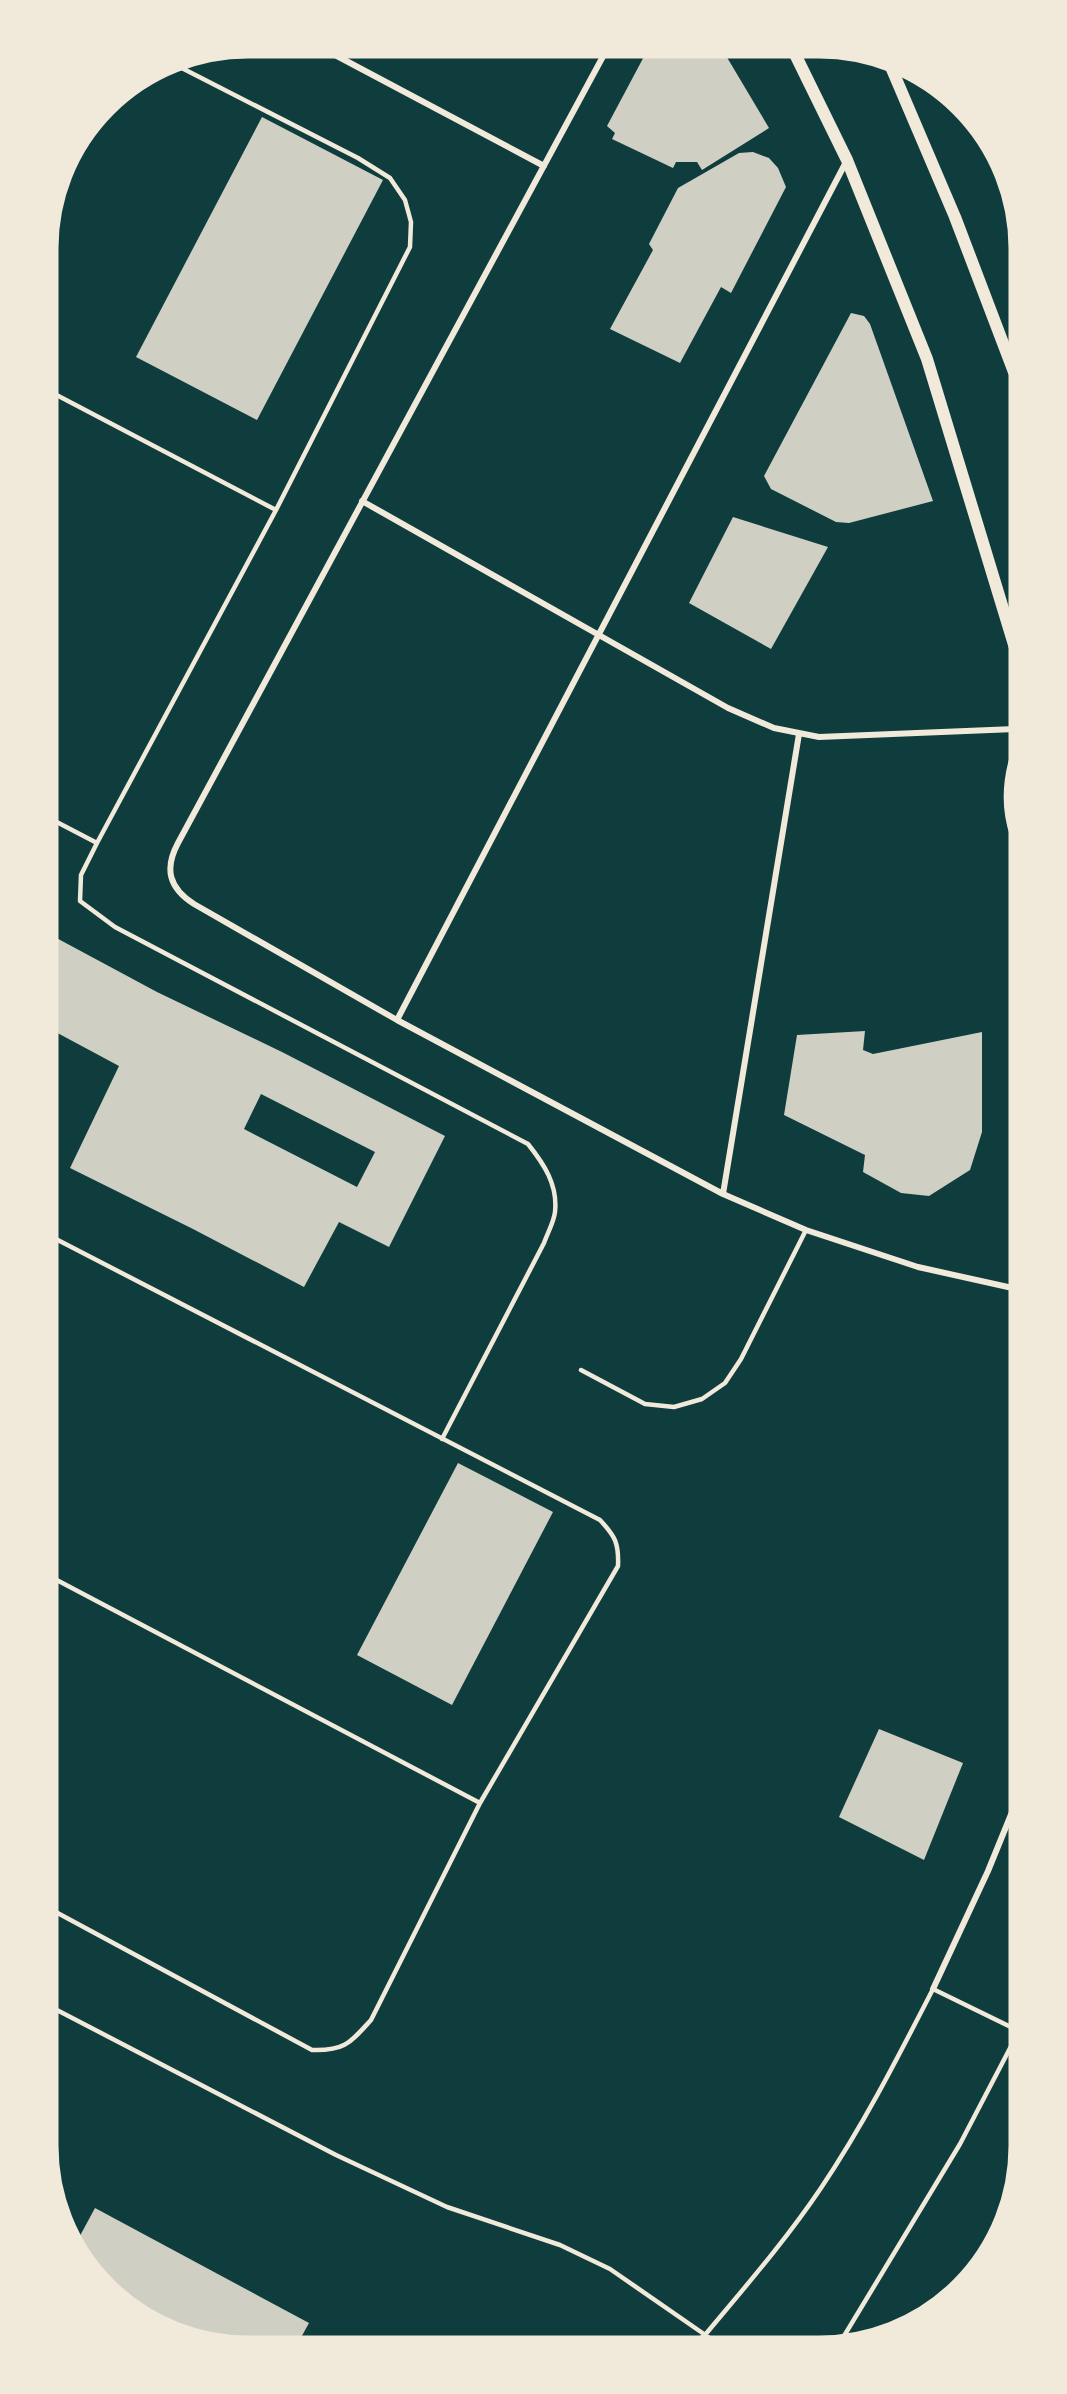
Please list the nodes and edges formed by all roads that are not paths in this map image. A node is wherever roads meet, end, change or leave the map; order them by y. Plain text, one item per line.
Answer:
1 (339, 57) edge
2 (603, 57) edge
3 (796, 57) edge
4 (183, 68) edge
5 (893, 72) edge
6 (847, 160) junction
7 (544, 166) junction
8 (1010, 361) edge
9 (57, 395) edge
10 (362, 501) junction
11 (276, 510) junction
12 (1010, 632) edge
13 (599, 635) junction
14 (1010, 729) edge
15 (799, 734) junction
16 (1010, 778) edge
17 (1010, 810) edge
18 (57, 822) edge
19 (97, 843) junction
20 (398, 1020) junction
21 (723, 1194) junction
22 (806, 1230) junction
23 (57, 1240) edge
24 (1010, 1287) edge
25 (581, 1370) dead end
26 (442, 1439) junction
27 (57, 1580) edge
28 (480, 1803) junction
29 (1010, 1817) edge
30 (57, 1913) edge
31 (933, 1989) junction
32 (57, 2010) edge
33 (1010, 2026) edge
34 (1010, 2047) edge
35 (705, 2335) junction
36 (845, 2335) edge
37 (702, 2337) edge
38 (708, 2337) edge

1 - 7 street
2 - 7 street
3 - 6 main road
4 - 11 lane
5 - 8 main road
6 - 12 main road
6 - 13 street
7 - 10 street
9 - 11 lane
10 - 13 street
10 - 20 street
11 - 19 lane
13 - 15 street
13 - 20 street
14 - 15 street
15 - 21 street
16 - 17 main road
18 - 19 lane
19 - 26 lane
20 - 21 street
21 - 22 street
22 - 24 street
22 - 25 lane
23 - 26 lane
26 - 28 lane
27 - 28 lane
28 - 30 lane
29 - 31 street
31 - 33 lane
31 - 35 lane
32 - 35 lane
34 - 36 lane
35 - 37 lane
35 - 38 lane

